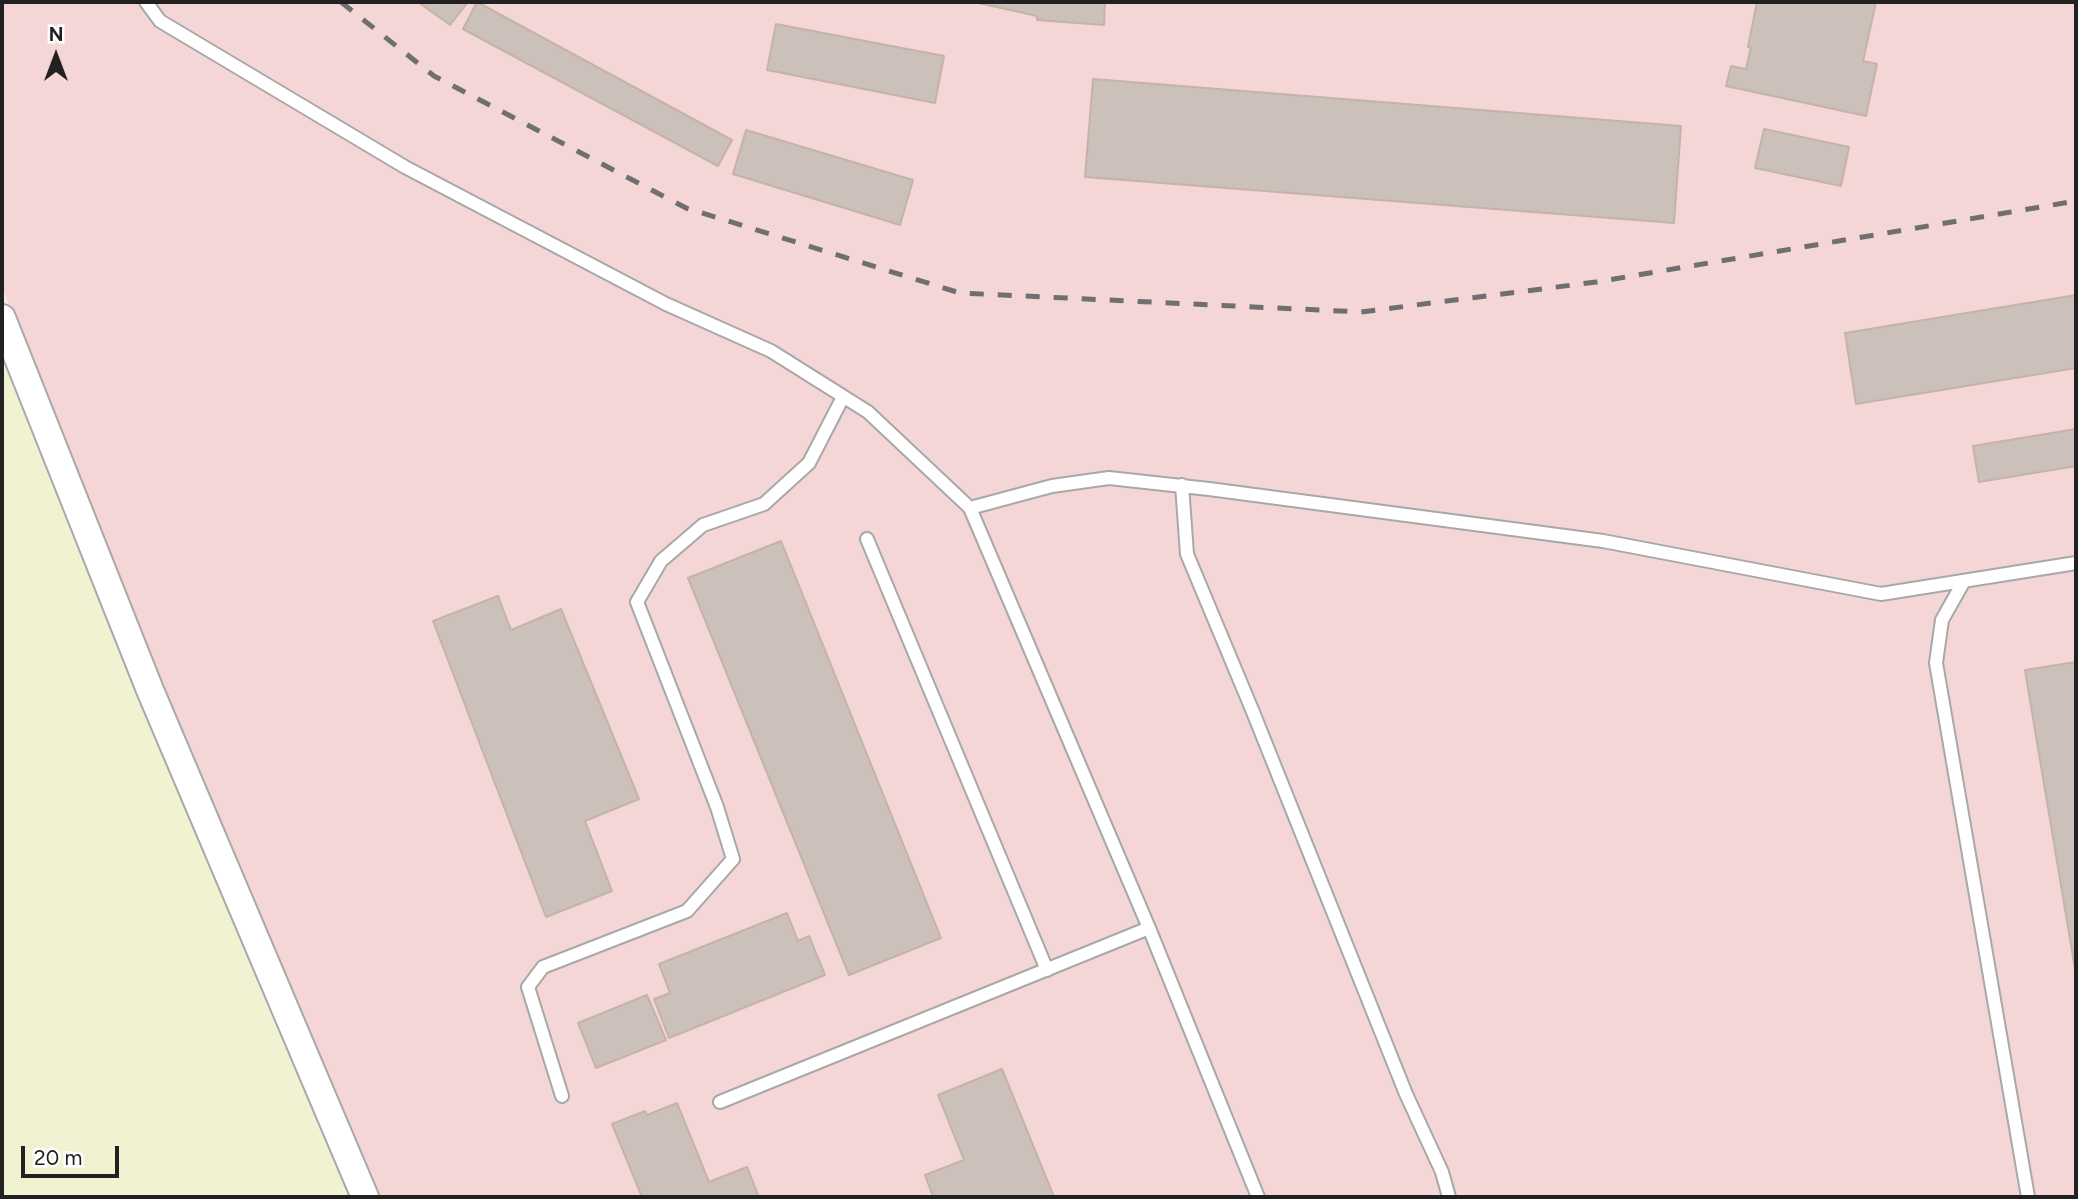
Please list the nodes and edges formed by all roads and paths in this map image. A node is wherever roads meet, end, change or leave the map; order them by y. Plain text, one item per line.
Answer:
1 (146, 2) edge
2 (2, 318) edge
3 (843, 397) junction
4 (1182, 485) junction
5 (970, 508) junction
6 (867, 539) dead end
7 (2076, 563) edge
8 (1964, 581) junction
9 (1149, 929) junction
10 (1047, 970) junction
11 (562, 1096) dead end
12 (720, 1102) dead end
13 (365, 1197) edge
14 (1258, 1197) edge
15 (1449, 1197) edge
16 (2028, 1197) edge

1 - 3 lane
2 - 13 street
3 - 5 lane
3 - 11 lane
4 - 5 lane
4 - 8 lane
4 - 15 lane
5 - 9 lane
6 - 10 lane
7 - 8 lane
8 - 16 lane
9 - 10 lane
9 - 14 lane
10 - 12 lane

